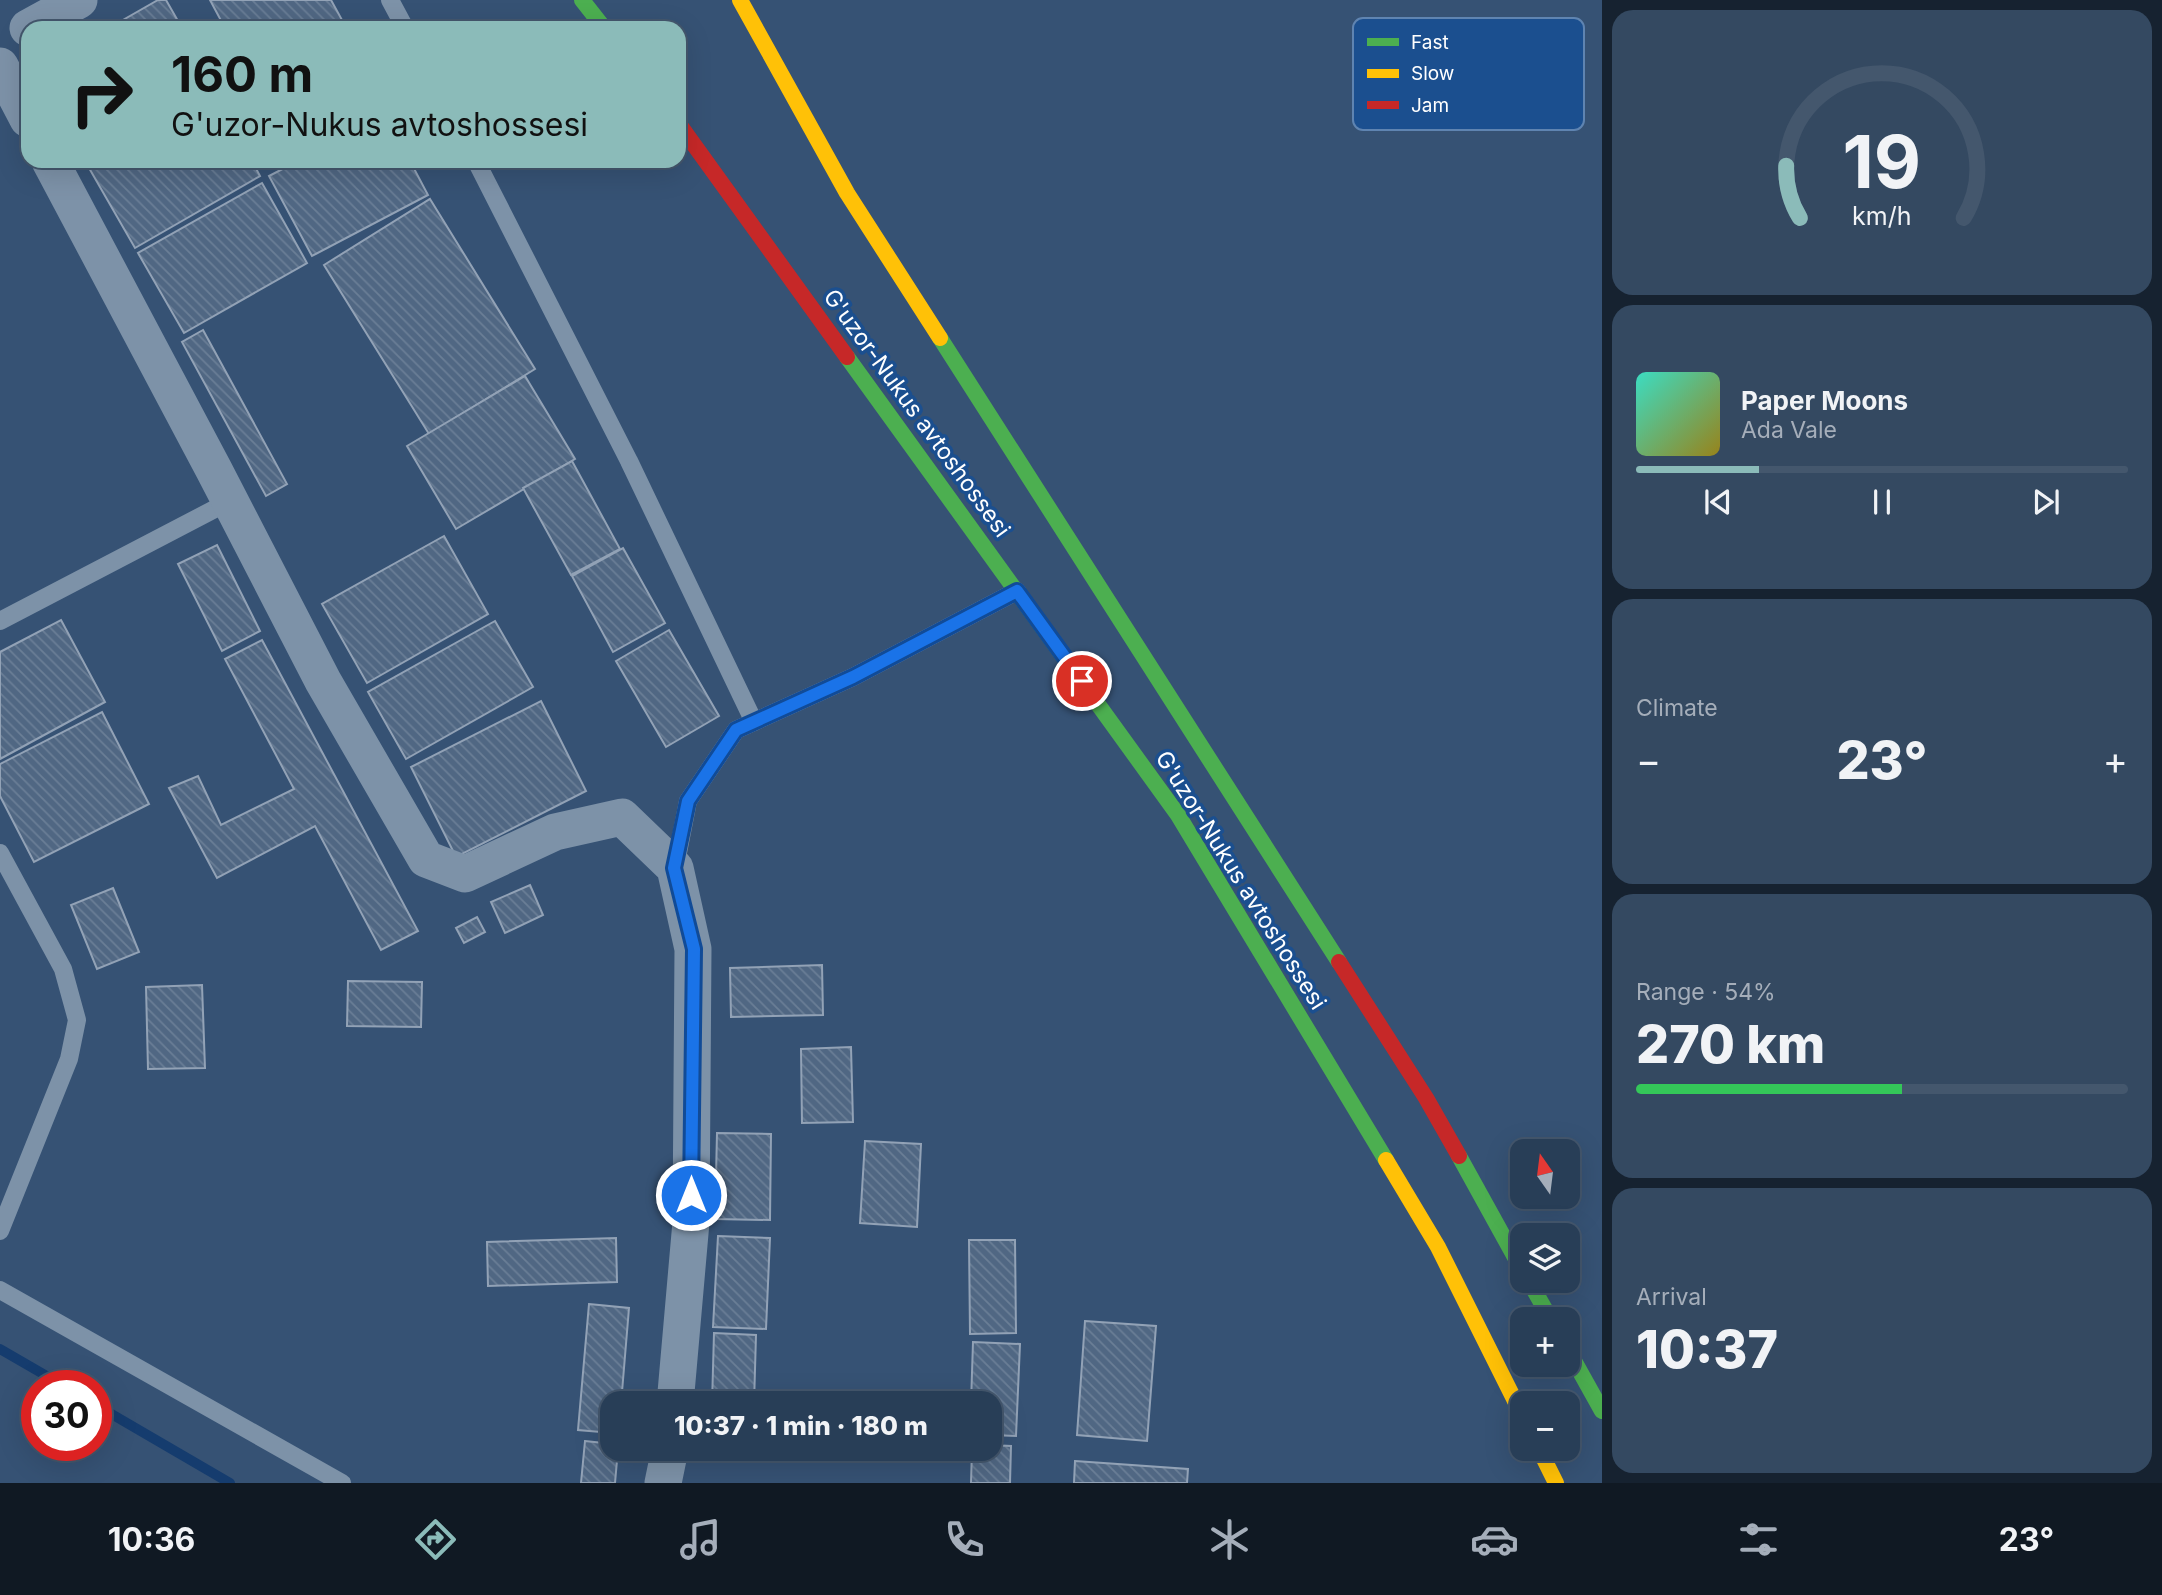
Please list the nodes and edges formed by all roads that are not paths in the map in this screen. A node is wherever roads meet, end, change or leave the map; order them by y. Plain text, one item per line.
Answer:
1 (79, 0) edge
2 (390, 0) edge
3 (582, 0) edge
4 (740, 0) edge
5 (41, 21) edge
6 (401, 21) edge
7 (598, 21) edge
8 (21, 32) edge
9 (0, 44) edge
10 (0, 66) edge
11 (21, 106) edge
12 (686, 134) edge
13 (54, 168) edge
14 (481, 168) edge
15 (230, 501) junction
16 (1017, 591) junction
17 (0, 621) edge
18 (754, 722) junction
19 (0, 853) edge
20 (674, 868) junction
21 (0, 1231) edge
22 (1510, 1248) edge
23 (0, 1290) edge
24 (1580, 1372) edge
25 (676, 1391) edge
26 (1510, 1391) edge
27 (1602, 1411) edge
28 (668, 1461) edge
29 (1545, 1461) edge
30 (342, 1483) edge
31 (663, 1483) edge
32 (1556, 1483) edge

1 - 5 street
2 - 6 lane
3 - 7 highway
4 - 22 highway, G'uzor-Nukus avtoshossesi
8 - 9 street
10 - 11 street
12 - 16 highway, G'uzor-Nukus avtoshossesi
13 - 15 street
14 - 18 lane
15 - 17 lane
15 - 20 street
16 - 18 lane
16 - 26 highway, G'uzor-Nukus avtoshossesi
18 - 20 lane
19 - 21 lane
20 - 25 street
23 - 30 lane
24 - 27 highway
28 - 31 street
29 - 32 highway

